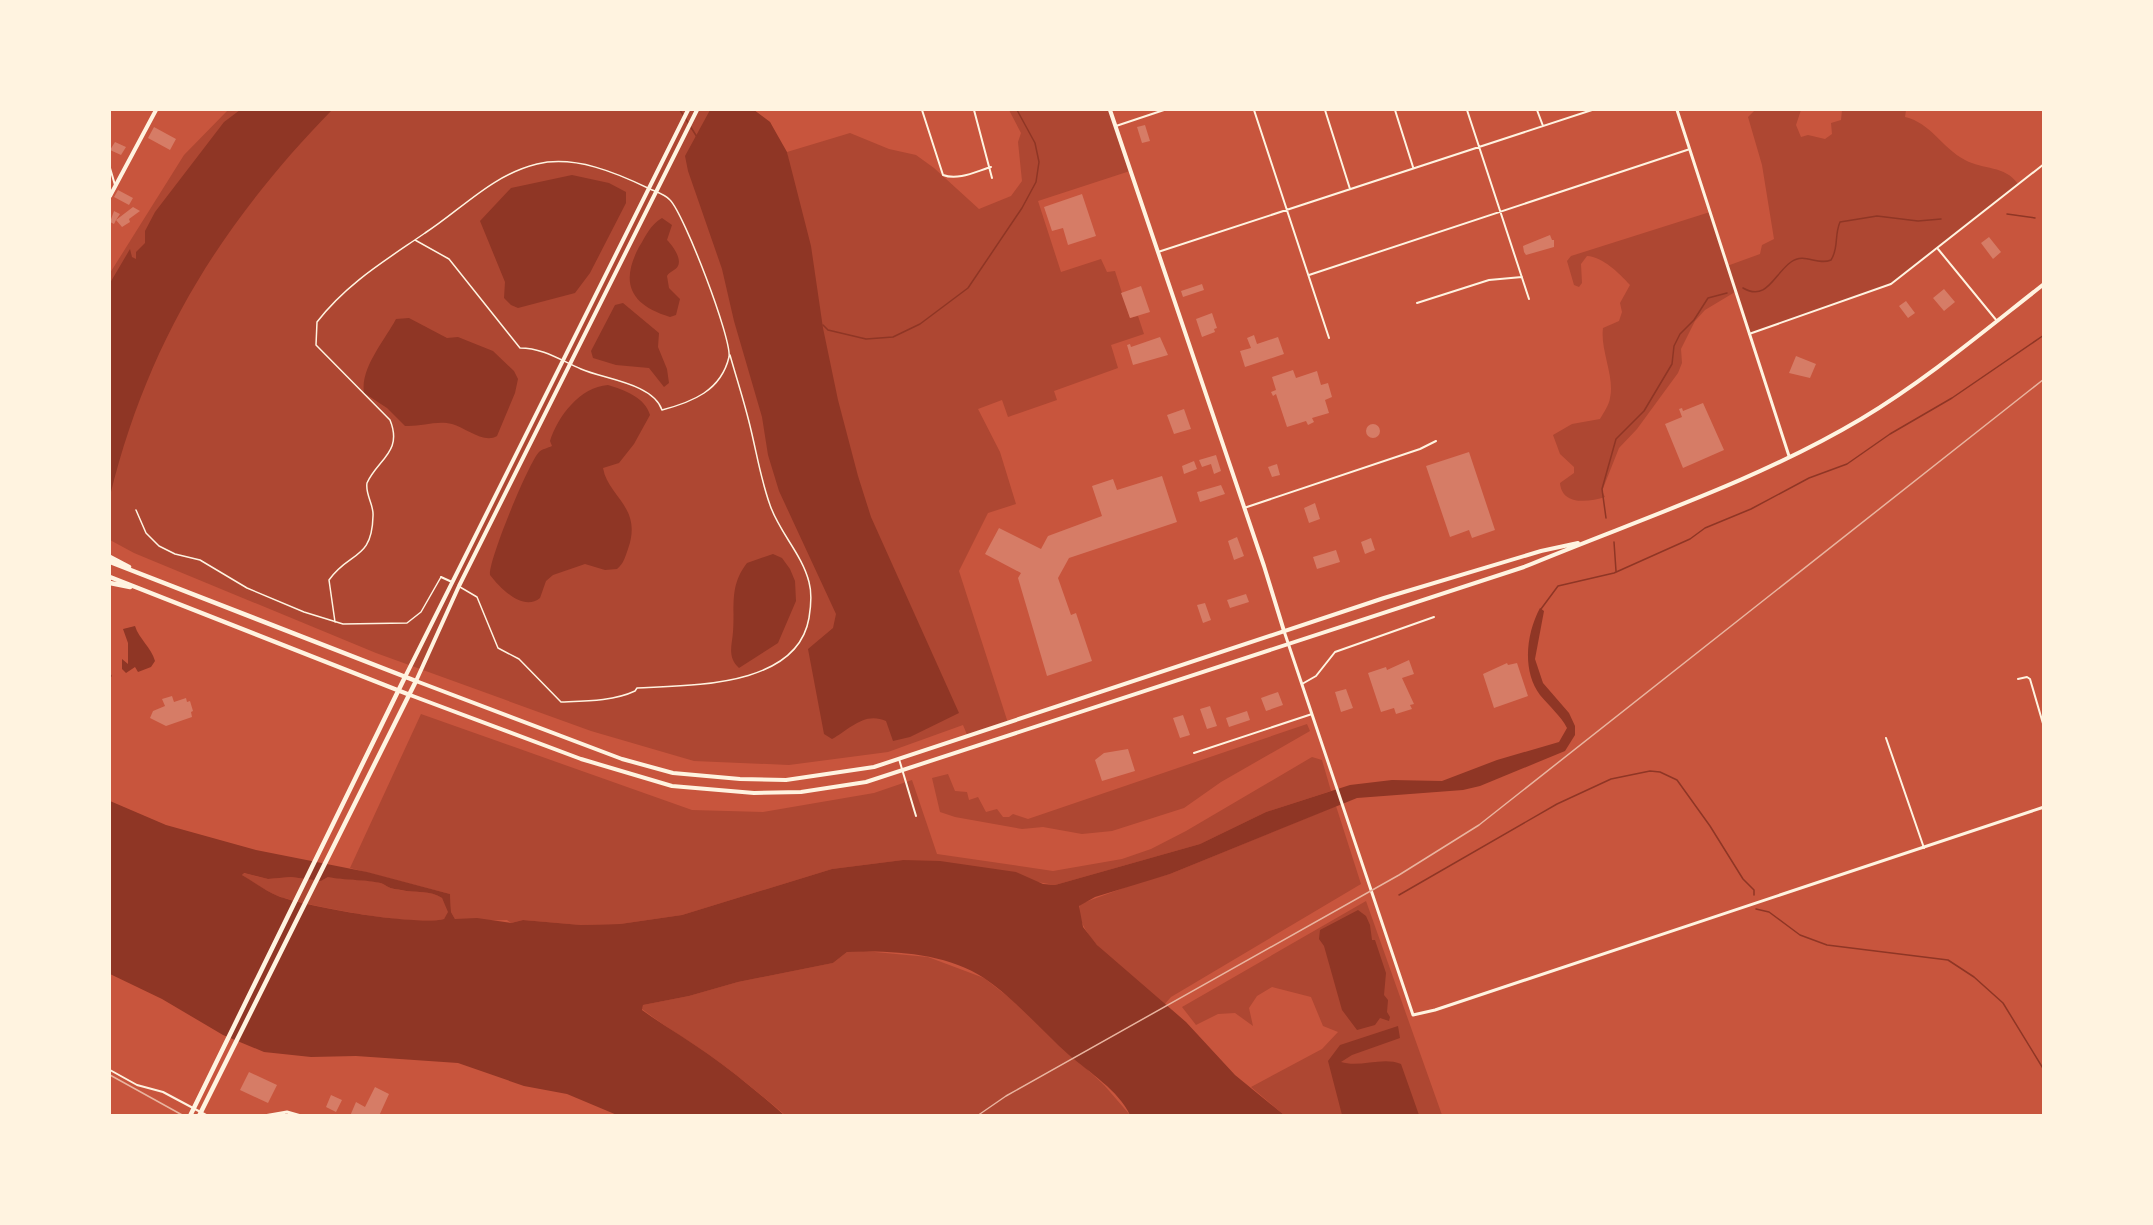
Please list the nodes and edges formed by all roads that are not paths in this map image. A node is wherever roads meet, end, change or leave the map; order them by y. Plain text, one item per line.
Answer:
1 (156, 110) edge
2 (688, 110) edge
3 (697, 110) edge
4 (922, 110) edge
5 (974, 110) edge
6 (1110, 110) edge
7 (1164, 110) edge
8 (1254, 110) edge
9 (1324, 110) edge
10 (1395, 110) edge
11 (1467, 110) edge
12 (1538, 110) edge
13 (1592, 110) edge
14 (1677, 110) edge
15 (1115, 126) junction
16 (1543, 126) junction
17 (1480, 146) junction
18 (1690, 149) junction
19 (2043, 164) edge
20 (991, 166) junction
21 (110, 168) edge
22 (1413, 168) junction
23 (992, 178) dead end
24 (115, 186) junction
25 (648, 188) junction
26 (1350, 189) junction
27 (656, 191) junction
28 (110, 196) edge
29 (1287, 210) junction
30 (1500, 212) junction
31 (415, 240) junction
32 (1938, 249) junction
33 (1158, 252) junction
34 (1308, 275) junction
35 (1522, 277) junction
36 (2043, 284) edge
37 (1529, 299) dead end
38 (1417, 303) dead end
39 (1997, 321) junction
40 (1749, 334) junction
41 (1329, 338) dead end
42 (729, 355) junction
43 (563, 359) junction
44 (572, 364) junction
45 (1436, 441) dead end
46 (1789, 456) junction
47 (1244, 508) junction
48 (136, 510) dead end
49 (1587, 540) junction
50 (110, 557) edge
51 (110, 562) edge
52 (110, 577) edge
53 (441, 577) joint
54 (152, 579) junction
55 (110, 583) edge
56 (453, 583) junction
57 (459, 586) junction
58 (144, 590) junction
59 (1434, 617) dead end
60 (335, 622) junction
61 (1284, 632) junction
62 (1288, 645) junction
63 (405, 677) junction
64 (2018, 679) dead end
65 (416, 681) junction
66 (1302, 684) junction
67 (398, 690) junction
68 (410, 695) junction
69 (1312, 714) junction
70 (2043, 727) edge
71 (1886, 738) dead end
72 (1194, 753) dead end
73 (899, 759) junction
74 (903, 771) junction
75 (2043, 807) edge
76 (916, 816) dead end
77 (1924, 848) junction
78 (110, 1070) edge
79 (190, 1116) edge
80 (199, 1116) edge
81 (208, 1116) edge
82 (264, 1116) edge
83 (301, 1116) edge

1 - 24 main road
2 - 25 main road
3 - 27 main road
4 - 20 street
5 - 20 street
6 - 15 main road
7 - 15 street
8 - 29 street
9 - 26 street
10 - 22 street
11 - 17 street
12 - 16 street
13 - 16 street
14 - 18 street
15 - 33 main road
16 - 17 street
17 - 22 street
17 - 30 street
18 - 30 street
18 - 40 street
19 - 32 street
20 - 23 street
21 - 24 street
22 - 26 street
24 - 28 main road
25 - 27 lane
25 - 31 lane
25 - 43 main road
26 - 29 street
27 - 42 lane
27 - 44 main road
29 - 33 street
29 - 34 street
30 - 34 street
30 - 35 street
31 - 43 lane
31 - 60 lane
32 - 39 street
32 - 40 street
33 - 47 main road
34 - 41 street
35 - 37 street
35 - 38 street
36 - 39 main road
39 - 46 main road
40 - 46 street
42 - 44 lane
42 - 57 lane
43 - 44 lane
43 - 56 main road
44 - 57 main road
45 - 47 street
46 - 49 main road
47 - 61 main road
48 - 60 lane
49 - 61 main road
49 - 62 main road
50 - 54 highway
51 - 54 highway
52 - 58 highway
53 - 56 street
53 - 60 lane
54 - 63 highway
55 - 58 highway
56 - 63 main road
57 - 65 main road
58 - 67 highway
59 - 66 street
61 - 62 street
61 - 73 main road
62 - 66 street
62 - 74 main road
63 - 65 highway
63 - 67 highway
64 - 70 street
65 - 68 highway
65 - 73 main road
66 - 69 street
67 - 68 highway
67 - 79 highway
68 - 74 main road
68 - 80 highway
69 - 72 street
69 - 77 street
71 - 77 street
73 - 74 street
74 - 76 street
75 - 77 street
78 - 81 street
82 - 83 street

